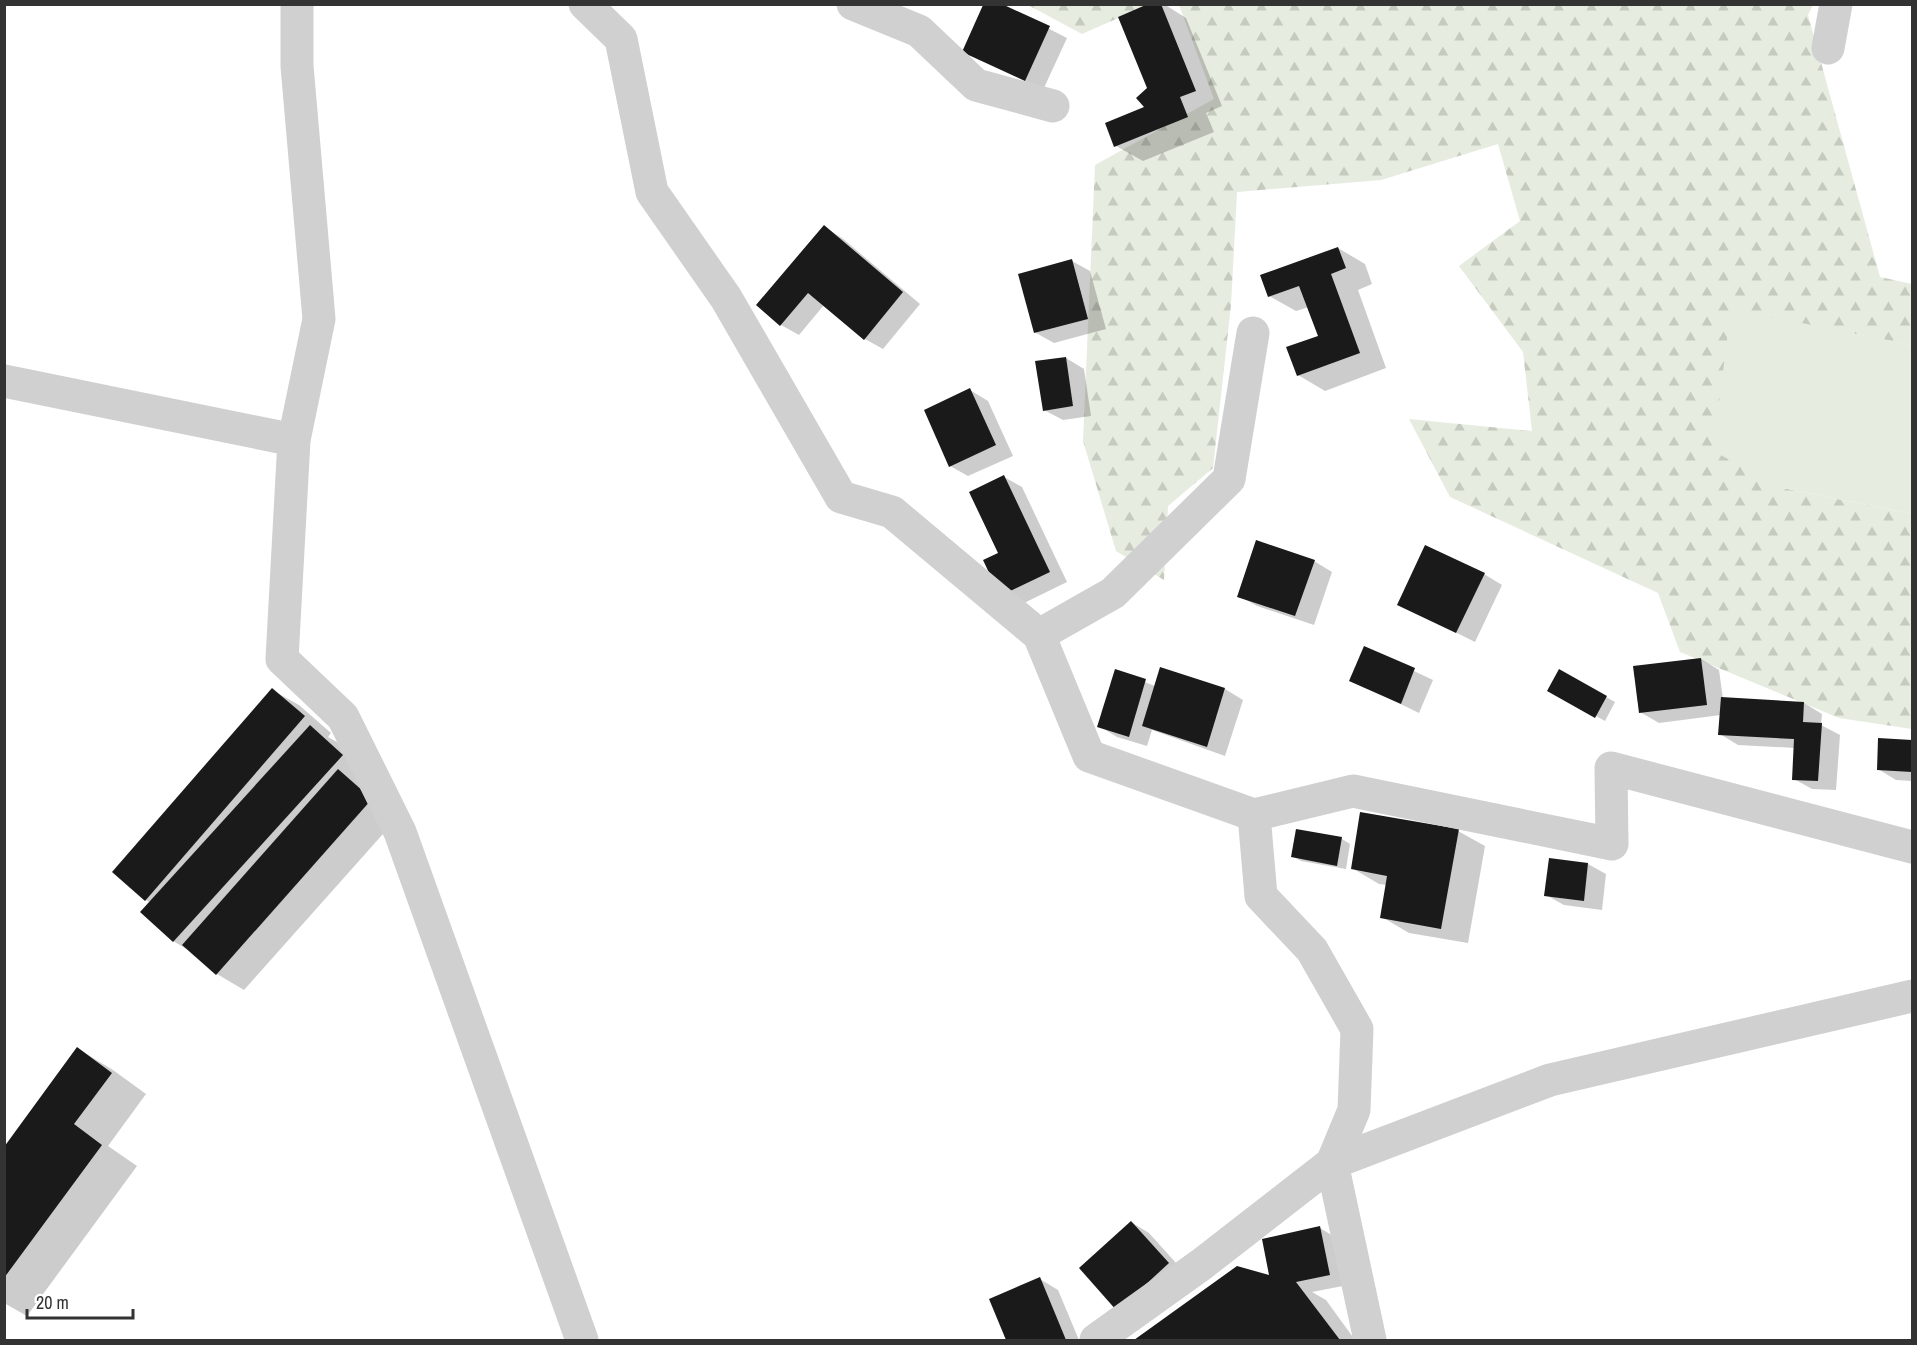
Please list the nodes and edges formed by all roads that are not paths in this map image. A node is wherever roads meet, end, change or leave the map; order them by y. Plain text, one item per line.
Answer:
1 (297, 4) edge
2 (585, 4) edge
3 (853, 4) edge
4 (1836, 4) edge
5 (1828, 48) dead end
6 (1053, 106) dead end
7 (1253, 333) dead end
8 (4, 381) edge
9 (294, 440) junction
10 (1039, 635) junction
11 (1254, 815) junction
12 (1912, 847) edge
13 (1912, 996) edge
14 (1332, 1163) junction
15 (582, 1341) edge
16 (1096, 1341) edge
17 (1370, 1341) edge

1 - 9 street
2 - 10 street
3 - 6 street
4 - 5 street
7 - 10 street
8 - 9 street
9 - 15 street
10 - 11 street
11 - 12 street
11 - 14 street
13 - 14 street
14 - 16 street
14 - 17 street

